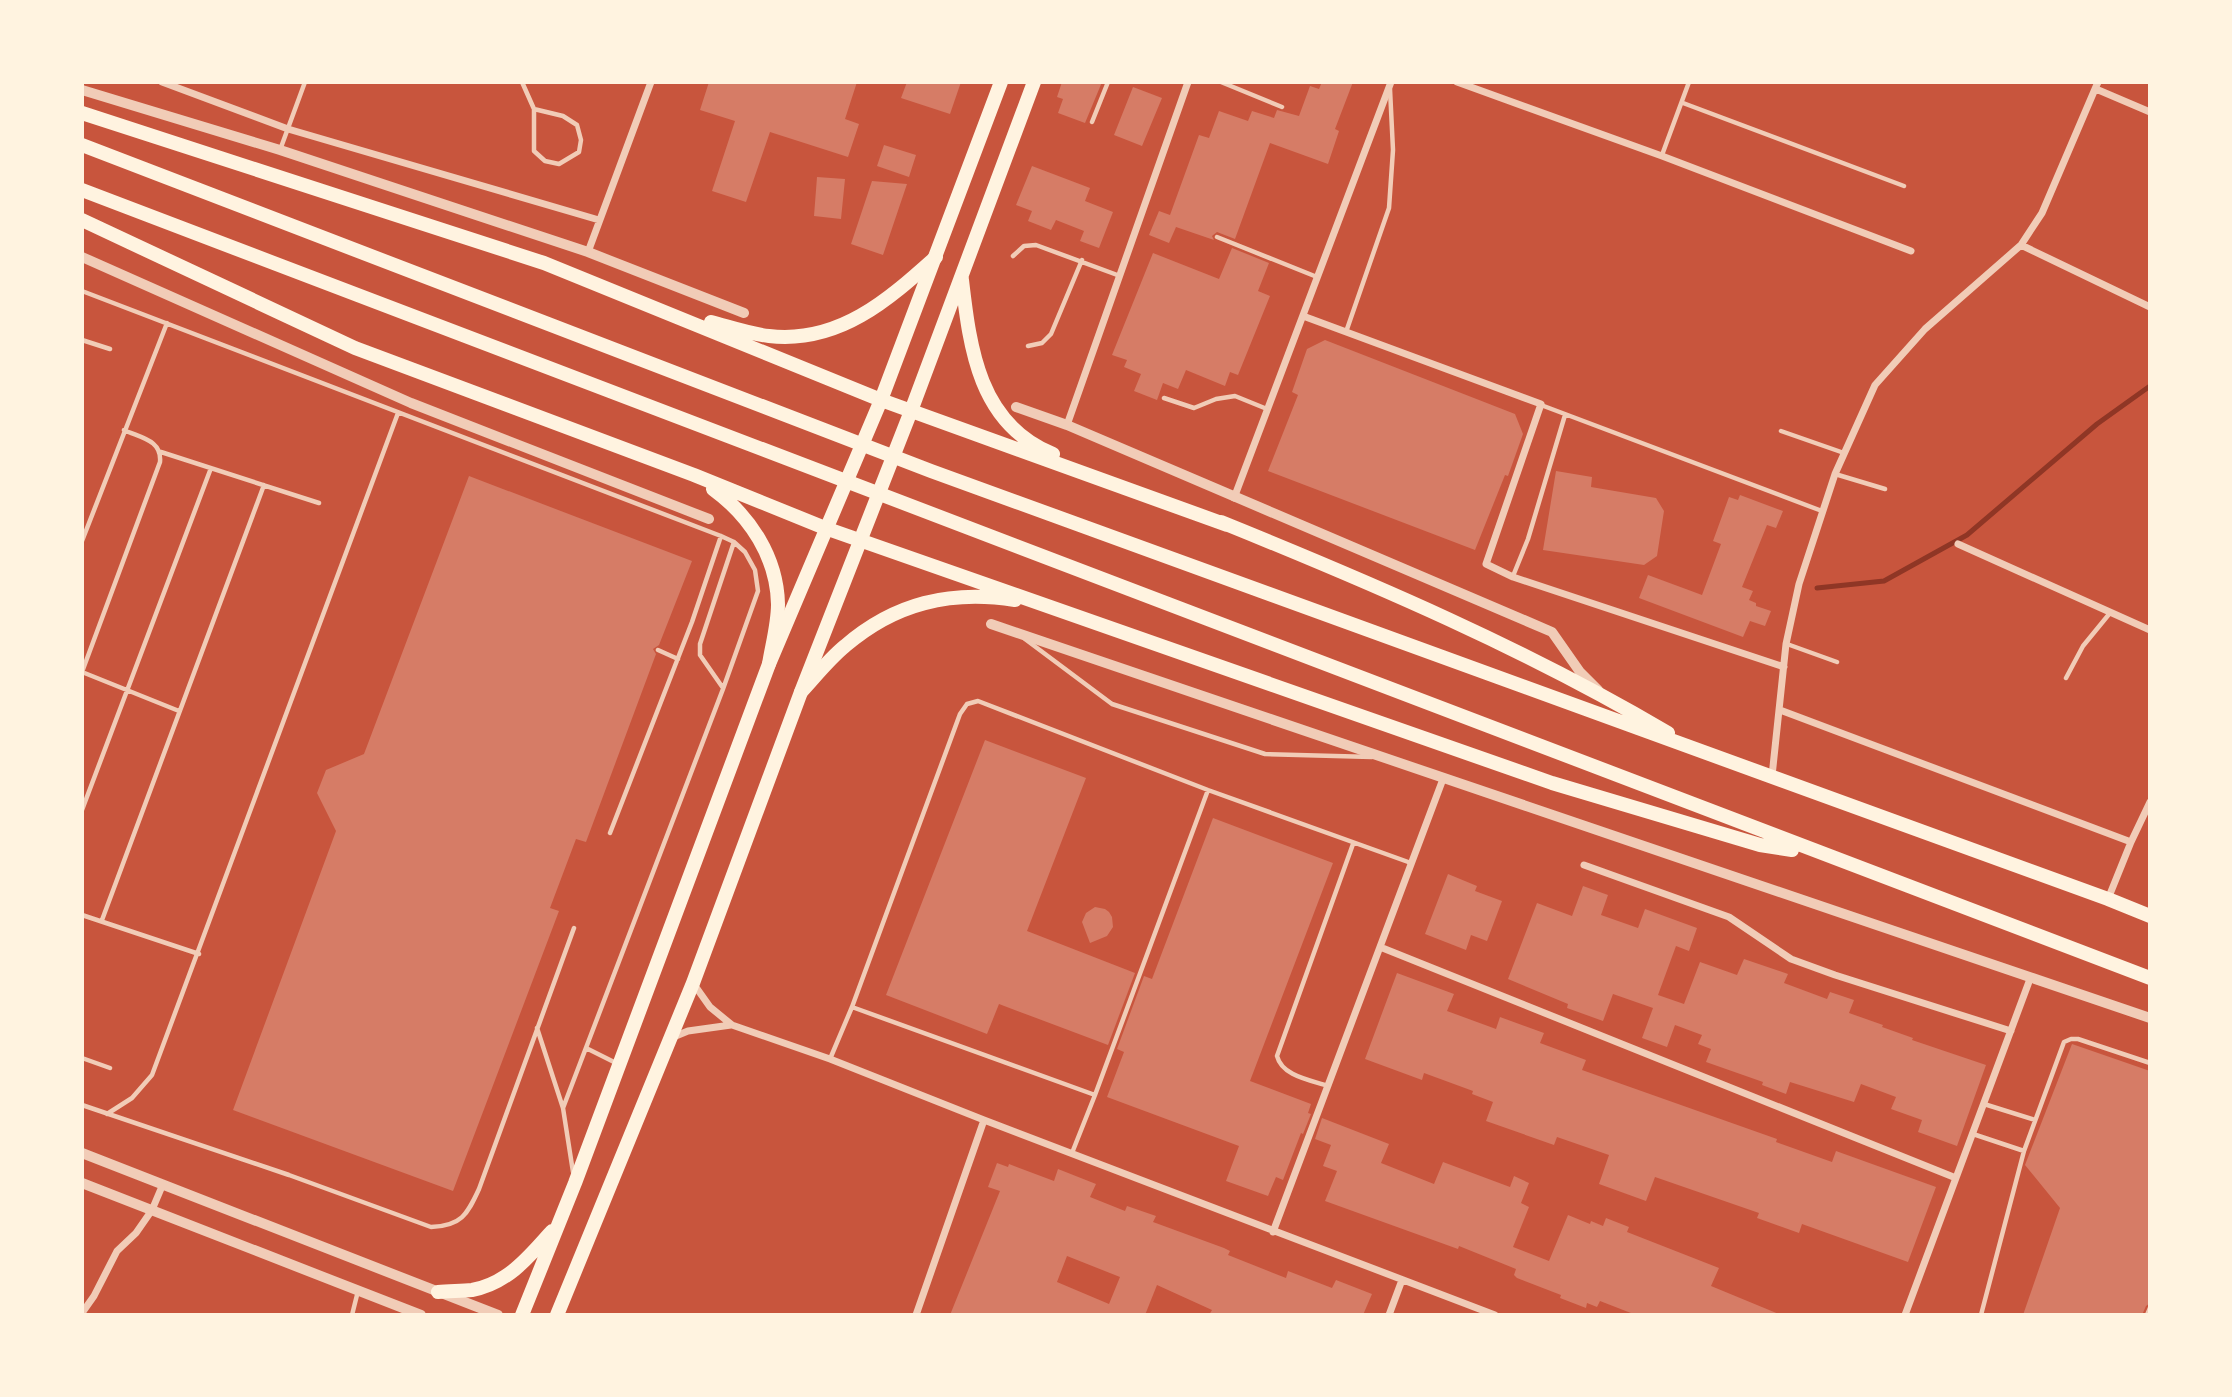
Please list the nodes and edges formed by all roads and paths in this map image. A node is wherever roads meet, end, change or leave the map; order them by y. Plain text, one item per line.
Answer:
1 (162, 82) edge
2 (305, 82) edge
3 (522, 82) edge
4 (651, 82) edge
5 (1001, 82) edge
6 (1034, 82) edge
7 (1108, 82) edge
8 (1188, 82) edge
9 (1221, 82) edge
10 (1457, 82) edge
11 (1689, 82) edge
12 (1390, 84) edge
13 (2097, 85) edge
14 (82, 90) edge
15 (1683, 103) junction
16 (1282, 107) dead end
17 (534, 109) junction
18 (2150, 112) edge
19 (82, 113) edge
20 (1092, 122) dead end
21 (288, 129) junction
22 (82, 145) edge
23 (280, 150) junction
24 (1662, 156) junction
25 (1905, 186) dead end
26 (82, 190) edge
27 (82, 220) edge
28 (599, 220) junction
29 (1217, 237) dead end
30 (2021, 245) junction
31 (1911, 251) dead end
32 (588, 252) junction
33 (1013, 256) dead end
34 (82, 257) edge
35 (936, 257) junction
36 (1082, 260) junction
37 (1121, 276) junction
38 (1317, 277) junction
39 (962, 280) junction
40 (82, 291) edge
41 (2150, 307) edge
42 (665, 311) junction
43 (744, 313) dead end
44 (1303, 316) junction
45 (167, 323) junction
46 (1346, 332) junction
47 (82, 340) edge
48 (1028, 346) dead end
49 (110, 349) dead end
50 (1164, 398) dead end
51 (881, 400) junction
52 (1541, 404) junction
53 (1016, 407) dead end
54 (1268, 409) junction
55 (911, 411) junction
56 (398, 413) junction
57 (1565, 415) junction
58 (1067, 425) junction
59 (124, 430) junction
60 (1781, 431) dead end
61 (161, 452) junction
62 (1845, 454) junction
63 (211, 468) junction
64 (1835, 474) junction
65 (694, 475) junction
66 (264, 485) junction
67 (1885, 489) dead end
68 (1234, 498) junction
69 (319, 503) dead end
70 (1822, 511) junction
71 (709, 519) dead end
72 (1227, 525) junction
73 (825, 528) junction
74 (721, 536) junction
75 (82, 541) edge
76 (859, 541) junction
77 (734, 542) junction
78 (1958, 544) dead end
79 (1513, 577) junction
80 (1047, 604) junction
81 (2110, 612) junction
82 (991, 624) dead end
83 (2150, 630) edge
84 (1015, 632) junction
85 (1786, 644) junction
86 (658, 650) dead end
87 (677, 659) junction
88 (1837, 662) dead end
89 (769, 664) junction
90 (1784, 667) junction
91 (82, 672) edge
92 (2066, 678) dead end
93 (723, 689) junction
94 (128, 690) junction
95 (1603, 695) junction
96 (799, 698) junction
97 (1780, 710) junction
98 (179, 711) junction
99 (1699, 751) junction
100 (1380, 758) junction
101 (1772, 776) junction
102 (1443, 779) junction
103 (1208, 790) junction
104 (2150, 802) edge
105 (82, 810) edge
106 (610, 833) dead end
107 (2131, 842) junction
108 (1353, 844) junction
109 (1821, 854) junction
110 (1411, 863) junction
111 (1584, 865) dead end
112 (2108, 899) junction
113 (82, 915) edge
114 (2150, 916) edge
115 (102, 920) junction
116 (574, 928) dead end
117 (1380, 947) junction
118 (199, 954) junction
119 (2150, 978) edge
120 (2030, 979) junction
121 (693, 983) junction
122 (852, 1007) junction
123 (2150, 1018) edge
124 (732, 1025) junction
125 (537, 1027) junction
126 (2011, 1031) junction
127 (670, 1039) junction
128 (586, 1048) junction
129 (82, 1058) edge
130 (830, 1059) junction
131 (2150, 1063) edge
132 (619, 1064) junction
133 (110, 1068) dead end
134 (1328, 1086) junction
135 (1095, 1095) junction
136 (1984, 1104) junction
137 (82, 1105) edge
138 (563, 1108) junction
139 (107, 1114) junction
140 (2035, 1120) junction
141 (984, 1121) junction
142 (1973, 1134) junction
143 (2024, 1152) junction
144 (82, 1153) edge
145 (1072, 1154) junction
146 (1956, 1178) junction
147 (82, 1183) edge
148 (575, 1183) junction
149 (163, 1184) junction
150 (152, 1210) junction
151 (559, 1222) junction
152 (1273, 1231) junction
153 (1402, 1280) junction
154 (358, 1290) junction
155 (438, 1292) junction
156 (2150, 1308) edge
157 (82, 1314) edge
158 (352, 1315) edge
159 (421, 1315) edge
160 (498, 1315) edge
161 (522, 1315) edge
162 (557, 1315) edge
163 (916, 1315) edge
164 (1389, 1315) edge
165 (1495, 1315) edge
166 (1905, 1315) edge
167 (1981, 1315) edge
168 (2147, 1315) edge

1 - 21 street
2 - 21 lane
3 - 17 lane
4 - 28 street
5 - 35 main road
6 - 39 main road
7 - 20 lane
8 - 37 street
9 - 16 lane
10 - 24 street
11 - 15 lane
12 - 38 street
12 - 46 lane
13 - 18 street
13 - 30 street
14 - 23 street
15 - 24 lane
15 - 25 lane
17 - 17 lane
19 - 42 main road
21 - 23 lane
21 - 28 street
22 - 99 main road
23 - 32 street
24 - 31 street
26 - 109 main road
27 - 65 main road
28 - 32 street
29 - 38 lane
30 - 41 street
30 - 62 street
32 - 43 street
33 - 36 lane
34 - 71 street
35 - 42 main road
35 - 51 main road
36 - 37 lane
36 - 48 lane
37 - 58 street
38 - 44 street
39 - 55 main road
39 - 72 main road
40 - 45 lane
42 - 51 main road
44 - 46 street
44 - 54 street
45 - 56 lane
45 - 59 lane
46 - 52 street
47 - 49 lane
50 - 54 lane
51 - 55 main road
51 - 73 main road
52 - 57 lane
52 - 79 street
53 - 58 street
54 - 68 street
55 - 72 main road
55 - 76 main road
56 - 74 lane
56 - 118 lane
57 - 70 lane
57 - 79 lane
58 - 68 street
59 - 61 lane
59 - 75 lane
60 - 62 lane
61 - 63 lane
61 - 91 lane
62 - 64 street
63 - 66 lane
63 - 94 lane
64 - 67 lane
64 - 70 street
65 - 73 main road
65 - 89 main road
66 - 69 lane
66 - 98 lane
68 - 95 street
70 - 85 street
72 - 95 main road
73 - 76 main road
73 - 89 main road
74 - 77 lane
74 - 87 lane
76 - 80 main road
76 - 96 main road
77 - 93 lane
77 - 93 lane
78 - 81 street
79 - 90 street
80 - 96 main road
80 - 109 main road
81 - 83 street
81 - 92 lane
82 - 84 street
84 - 100 street
84 - 100 lane
85 - 88 lane
85 - 90 street
86 - 87 lane
87 - 106 lane
89 - 132 main road
90 - 97 street
91 - 94 lane
93 - 128 lane
94 - 98 lane
94 - 105 lane
95 - 99 main road
96 - 121 main road
97 - 101 street
97 - 107 street
98 - 115 lane
99 - 101 main road
100 - 102 street
101 - 112 main road
102 - 110 street
102 - 120 street
103 - 108 lane
103 - 122 lane
103 - 135 lane
104 - 107 street
107 - 112 street
108 - 110 lane
108 - 134 lane
109 - 119 main road
110 - 117 street
111 - 126 street
112 - 114 main road
113 - 115 lane
115 - 118 lane
116 - 125 lane
117 - 134 street
117 - 146 street
118 - 139 lane
120 - 123 street
120 - 126 street
121 - 124 street
121 - 127 main road
122 - 130 lane
122 - 135 lane
124 - 127 street
124 - 130 street
125 - 138 lane
125 - 139 lane
126 - 136 street
127 - 162 main road
128 - 132 lane
128 - 138 lane
129 - 133 lane
130 - 141 street
131 - 140 lane
132 - 148 main road
134 - 152 street
135 - 145 lane
136 - 140 lane
136 - 142 street
137 - 139 lane
138 - 148 lane
140 - 143 lane
141 - 145 street
141 - 163 street
142 - 143 lane
142 - 146 street
143 - 167 lane
144 - 149 street
145 - 152 street
146 - 166 street
147 - 150 street
148 - 151 main road
149 - 150 street
149 - 155 street
150 - 154 street
150 - 157 street
151 - 155 main road
151 - 161 main road
152 - 153 street
153 - 164 street
153 - 165 street
154 - 158 lane
154 - 159 street
155 - 160 street
156 - 168 lane

